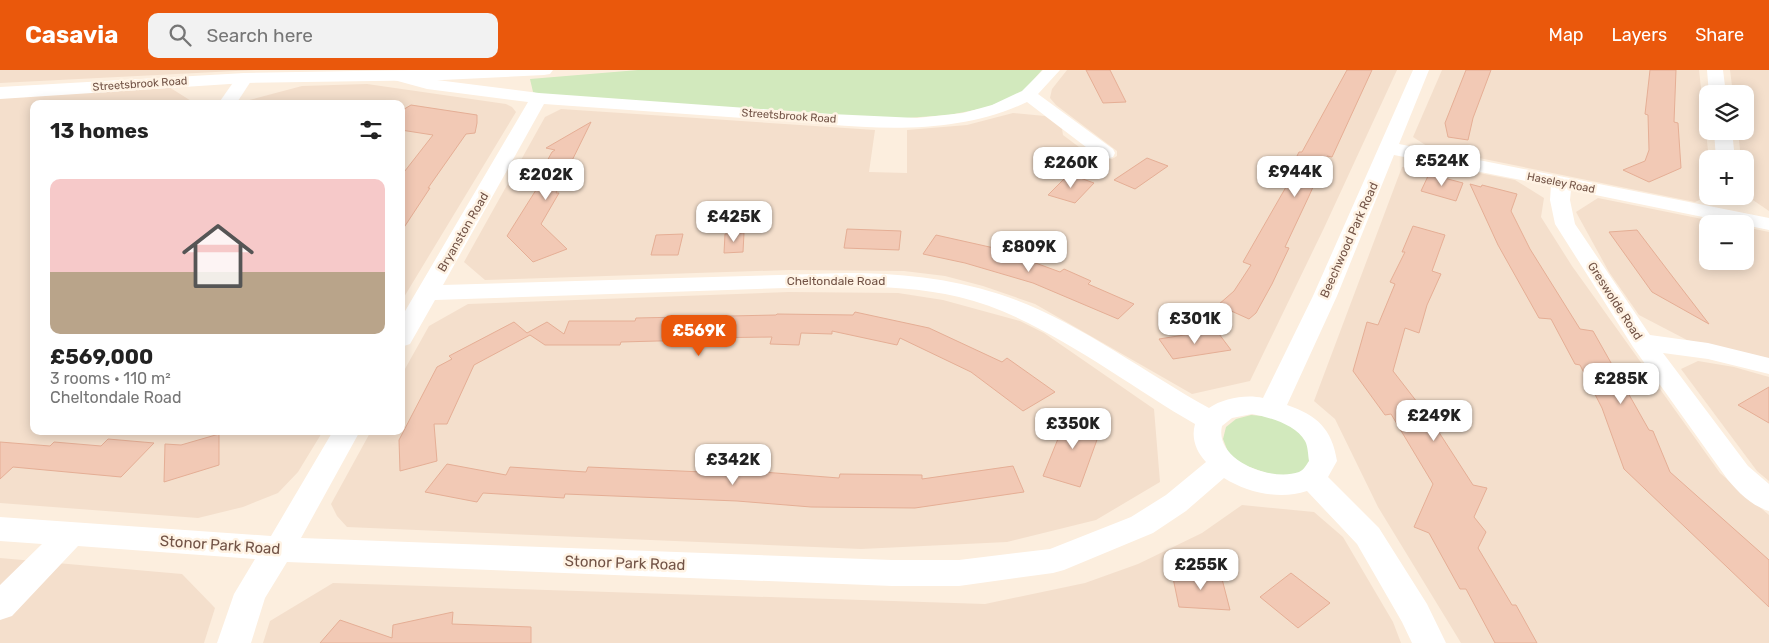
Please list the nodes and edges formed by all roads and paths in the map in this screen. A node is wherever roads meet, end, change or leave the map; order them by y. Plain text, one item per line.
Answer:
1 (544, 70) edge
2 (1052, 70) edge
3 (1421, 70) edge
4 (1715, 70) edge
5 (517, 72) junction
6 (400, 76) junction
7 (245, 78) junction
8 (1717, 85) edge
9 (0, 93) edge
10 (511, 94) junction
11 (1028, 95) junction
12 (539, 98) junction
13 (229, 100) edge
14 (1390, 148) junction
15 (1106, 153) dead end
16 (1561, 183) junction
17 (1719, 215) edge
18 (1754, 221) edge
19 (1769, 224) edge
20 (428, 293) junction
21 (405, 332) edge
22 (1642, 342) junction
23 (1769, 366) edge
24 (1272, 408) junction
25 (1210, 421) junction
26 (345, 435) edge
27 (1222, 464) junction
28 (1312, 478) junction
29 (1769, 500) edge
30 (0, 529) edge
31 (72, 534) junction
32 (279, 549) junction
33 (0, 606) edge
34 (234, 643) edge
35 (1429, 643) edge

1 - 5 main road, Streetsbrook Road
2 - 11 street, Streetsbrook Road
3 - 14 street, Beechwood Park Road
4 - 8 street
5 - 6 main road, Streetsbrook Road
5 - 10 street
6 - 7 main road, Streetsbrook Road
6 - 10 street, Streetsbrook Road
7 - 9 main road, Streetsbrook Road
7 - 13 street
10 - 12 street, Streetsbrook Road
11 - 12 street, Streetsbrook Road
11 - 15 street
12 - 20 street, Bryanston Road
14 - 16 street, Haseley Road
14 - 24 street, Beechwood Park Road
16 - 17 street, Haseley Road
16 - 22 street, Greswolde Road
18 - 19 street, Haseley Road
20 - 21 street, Bryanston Road
20 - 25 street, Cheltondale Road
22 - 23 street
22 - 29 street, Greswolde Road
24 - 25 street
24 - 28 street
25 - 27 street
26 - 32 street
27 - 28 street
27 - 32 street, Stonor Park Road
28 - 35 street
30 - 31 street, Stonor Park Road
31 - 32 street, Stonor Park Road
31 - 33 street
32 - 34 street

